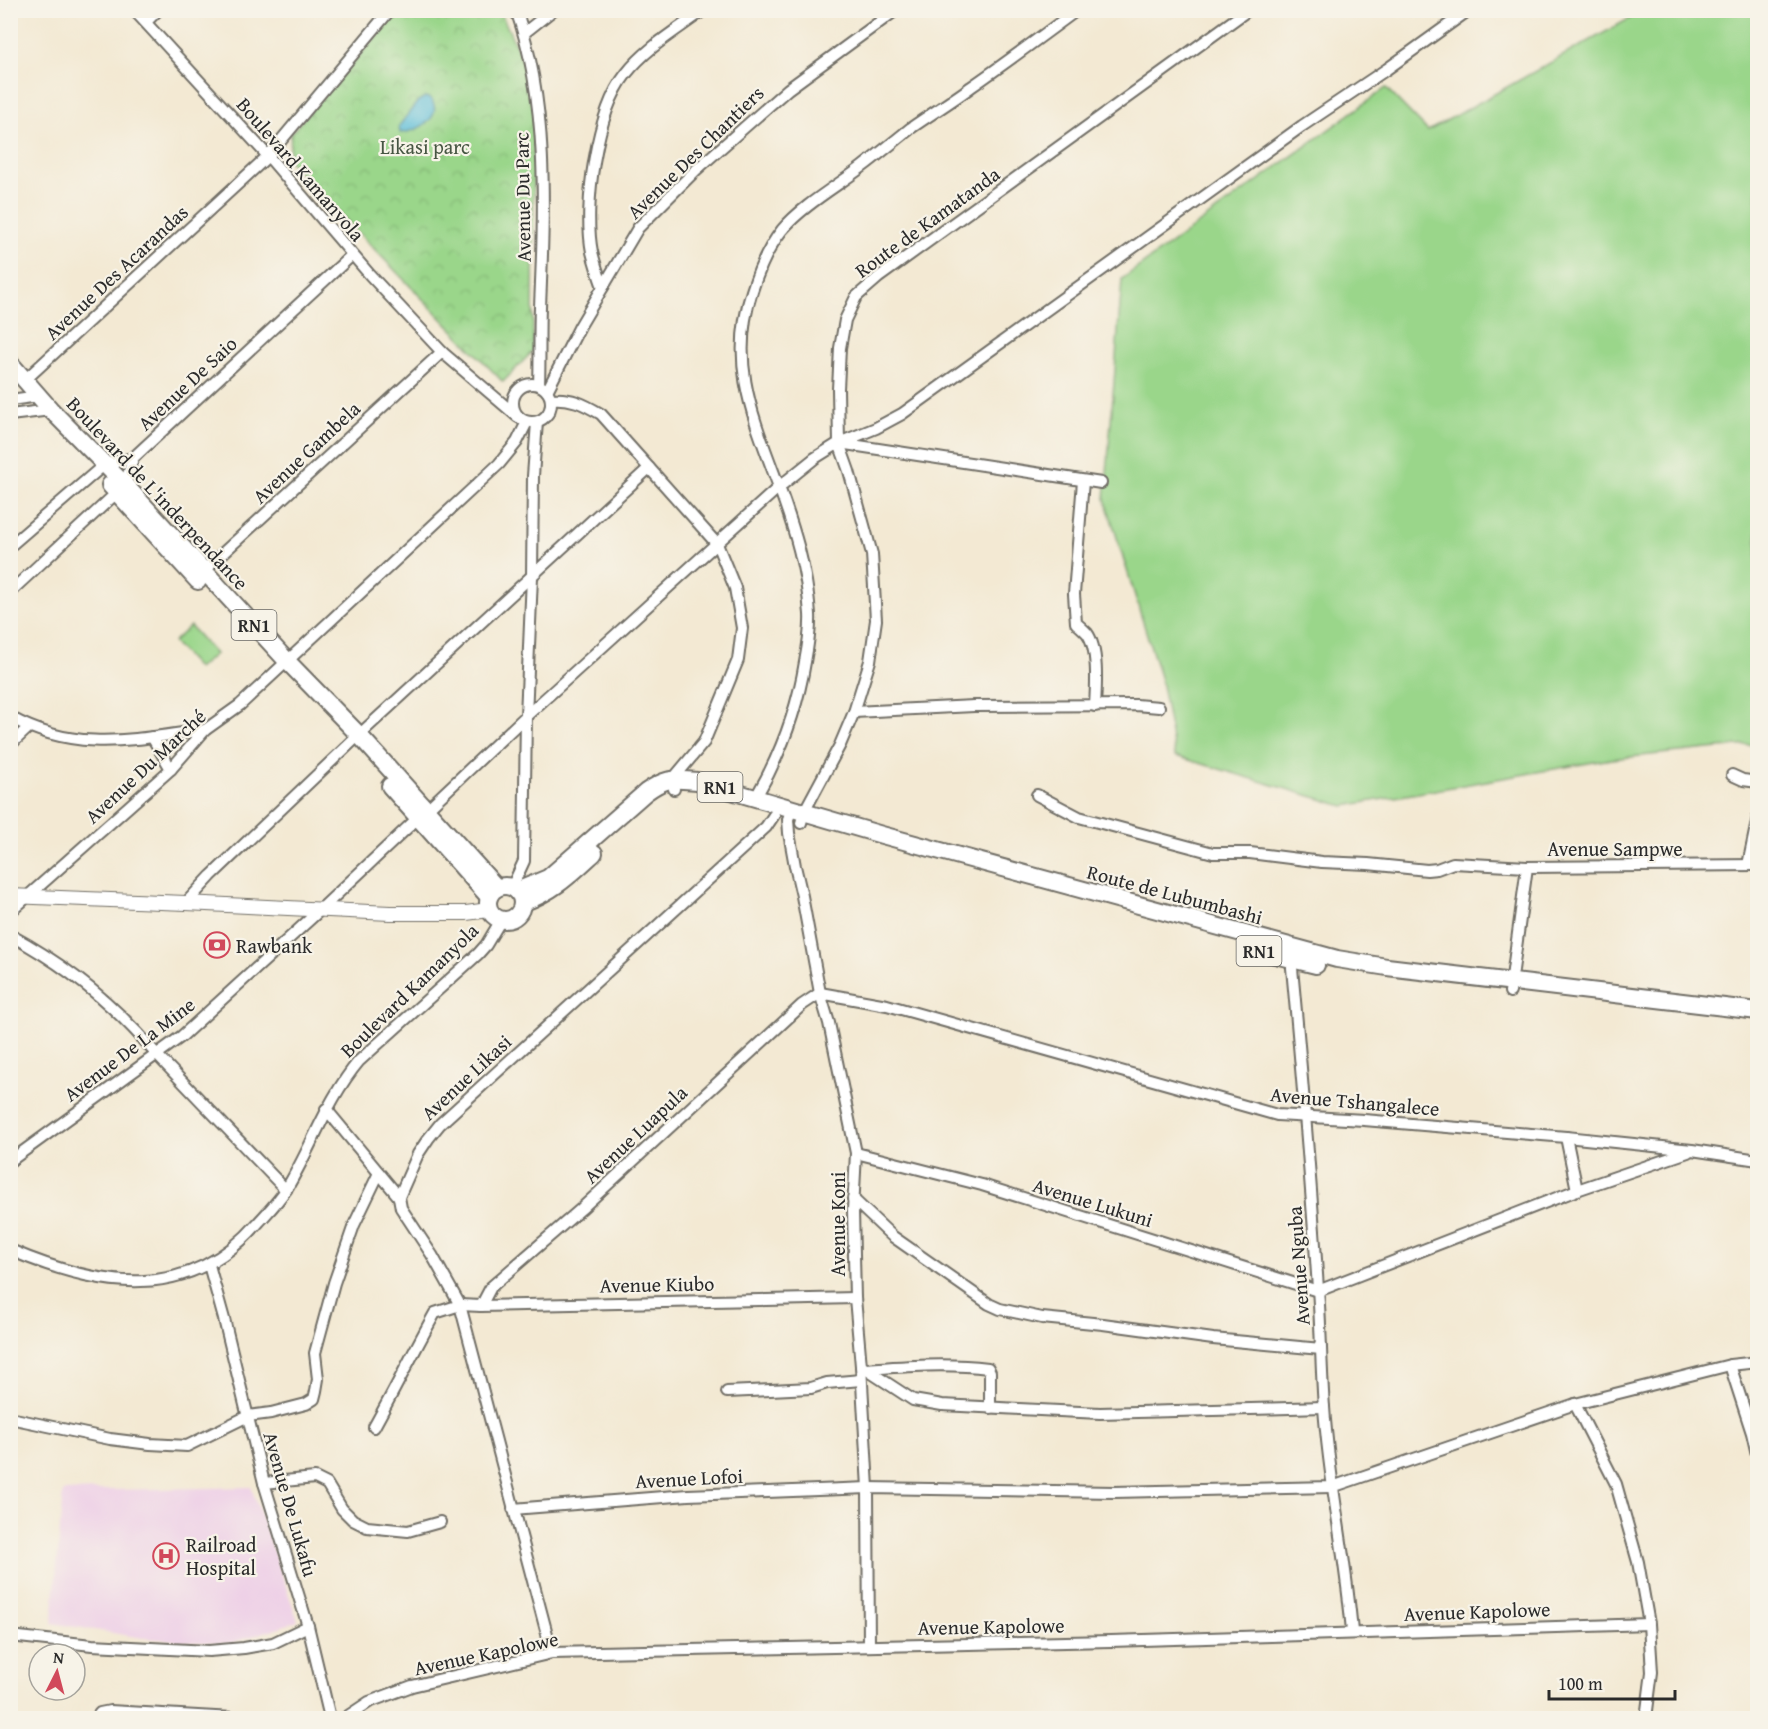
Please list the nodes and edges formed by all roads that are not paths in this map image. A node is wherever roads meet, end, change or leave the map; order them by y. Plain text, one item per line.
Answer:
1 (134, 10) edge
2 (158, 10) edge
3 (390, 10) edge
4 (516, 10) edge
5 (553, 10) edge
6 (704, 10) edge
7 (896, 10) edge
8 (1077, 10) edge
9 (1248, 10) edge
10 (1469, 10) edge
11 (146, 22) junction
12 (524, 33) junction
13 (268, 156) junction
14 (352, 255) junction
15 (603, 288) junction
16 (442, 352) junction
17 (10, 363) edge
18 (18, 380) edge
19 (545, 392) junction
20 (33, 403) edge
21 (10, 415) edge
22 (528, 420) junction
23 (839, 443) junction
24 (133, 458) junction
25 (101, 468) junction
26 (649, 468) junction
27 (1083, 481) junction
28 (1101, 483) dead end
29 (779, 487) junction
30 (121, 489) junction
31 (717, 544) junction
32 (10, 546) edge
33 (200, 574) junction
34 (532, 577) junction
35 (10, 592) edge
36 (284, 665) junction
37 (1095, 706) junction
38 (1159, 707) dead end
39 (854, 712) junction
40 (526, 716) junction
41 (10, 717) edge
42 (29, 727) junction
43 (205, 730) junction
44 (152, 737) junction
45 (355, 739) junction
46 (10, 745) edge
47 (840, 745) joint
48 (171, 769) junction
49 (1732, 775) dead end
50 (1758, 783) edge
51 (668, 785) junction
52 (1758, 794) edge
53 (1037, 795) dead end
54 (756, 797) junction
55 (423, 813) junction
56 (792, 816) junction
57 (1758, 817) edge
58 (1753, 865) edge
59 (1527, 867) junction
60 (10, 896) edge
61 (28, 898) junction
62 (504, 899) junction
63 (186, 903) junction
64 (319, 911) junction
65 (10, 912) edge
66 (10, 935) edge
67 (1293, 954) junction
68 (1511, 987) junction
69 (819, 993) junction
70 (1758, 1011) edge
71 (1758, 1023) edge
72 (157, 1055) junction
73 (326, 1109) junction
74 (1306, 1116) junction
75 (1566, 1137) junction
76 (1692, 1150) junction
77 (856, 1153) junction
78 (1758, 1160) edge
79 (10, 1161) edge
80 (379, 1173) junction
81 (286, 1190) junction
82 (1577, 1190) junction
83 (399, 1197) junction
84 (853, 1205) junction
85 (10, 1250) edge
86 (209, 1265) junction
87 (1318, 1291) junction
88 (855, 1298) junction
89 (459, 1305) junction
90 (481, 1306) junction
91 (1321, 1350) junction
92 (1758, 1362) edge
93 (1730, 1365) junction
94 (863, 1372) junction
95 (727, 1392) dead end
96 (1575, 1404) junction
97 (1324, 1407) junction
98 (990, 1408) junction
99 (248, 1416) junction
100 (10, 1418) edge
101 (374, 1427) dead end
102 (1758, 1459) edge
103 (264, 1484) junction
104 (1332, 1487) junction
105 (868, 1488) junction
106 (513, 1509) junction
107 (440, 1522) dead end
108 (1649, 1624) junction
109 (308, 1626) junction
110 (1352, 1632) junction
111 (10, 1636) edge
112 (869, 1646) junction
113 (552, 1653) junction
114 (96, 1719) edge
115 (233, 1719) edge
116 (330, 1719) edge
117 (345, 1719) edge
118 (1646, 1719) edge

1 - 11 street, Boulevard Kamanyola
2 - 11 street
3 - 13 street, Avenue Des Acarandas
4 - 12 street, Avenue Du Parc
5 - 12 street
6 - 15 street
7 - 15 street, Avenue Des Chantiers
8 - 29 street
9 - 23 street, Route de Kamatanda
10 - 23 street, Avenue De La Mine
11 - 13 street, Boulevard Kamanyola
12 - 19 street, Avenue Du Parc
13 - 14 street, Boulevard Kamanyola
13 - 18 street, Avenue Des Acarandas
14 - 16 street, Boulevard Kamanyola
14 - 24 street, Avenue De Saio
15 - 19 street, Avenue Des Chantiers
16 - 22 street, Boulevard Kamanyola
16 - 33 street, Avenue Gambela
17 - 18 highway, Boulevard de L'inderpendance / RN1
18 - 20 highway, Boulevard de L'inderpendance / RN1
19 - 22 street, Avenue Des Chantiers
19 - 22 street, Boulevard Kamanyola
19 - 26 street
20 - 21 street
20 - 25 highway, Boulevard de L'inderpendance / RN1
22 - 34 street, Boulevard Kamanyola
22 - 36 street, Avenue Du Marché
23 - 27 street
23 - 29 street, Avenue De La Mine
23 - 39 street, Route de Kamatanda
24 - 25 street, Avenue De Saio
24 - 30 street
25 - 30 highway, Boulevard de L'inderpendance / RN1
25 - 32 street, Avenue De Saio
26 - 31 street
26 - 34 street
27 - 28 street
27 - 37 street
29 - 31 street, Avenue De La Mine
29 - 54 street
30 - 33 highway, Boulevard de L'inderpendance / RN1
30 - 35 street
31 - 40 street, Avenue De La Mine
31 - 51 street
33 - 36 highway, Boulevard de L'inderpendance / RN1
34 - 40 street, Boulevard Kamanyola
34 - 45 street
36 - 43 street, Avenue Du Marché
36 - 45 highway, Boulevard de L'inderpendance / RN1
37 - 38 street
37 - 39 street
39 - 47 street, Route de Kamatanda
40 - 55 street, Avenue De La Mine
40 - 62 street, Boulevard Kamanyola
41 - 42 street
42 - 44 street
42 - 46 street
43 - 44 street
43 - 48 street, Avenue Du Marché
44 - 48 street
45 - 55 highway, Boulevard de L'inderpendance / RN1
45 - 63 street
47 - 56 street, Avenue Likasi
48 - 61 street, Avenue Du Marché
49 - 50 street
50 - 52 street
51 - 54 highway, Route de Lubumbashi / RN1
51 - 56 highway, Route de Lubumbashi / RN1
51 - 62 highway
53 - 59 street
54 - 56 highway, Route de Lubumbashi / RN1
55 - 62 highway, Boulevard de L'inderpendance / RN1
55 - 64 street, Avenue De La Mine
56 - 67 highway, Route de Lubumbashi / RN1
56 - 69 street, Avenue Koni
56 - 83 street, Avenue Likasi
57 - 58 street
58 - 59 street, Avenue Sampwe
59 - 68 street, Avenue Sampwe
60 - 61 main road
61 - 63 main road
61 - 65 street, Avenue Du Marché
62 - 64 main road
62 - 73 street, Boulevard Kamanyola
63 - 64 main road
64 - 72 street, Avenue De La Mine
66 - 72 street
67 - 68 highway, Route de Lubumbashi / RN1
67 - 74 street, Avenue Nguba
68 - 70 highway, Route de Lubumbashi / RN1
68 - 71 highway, Route de Lubumbashi / RN1
69 - 74 street, Avenue Tshangalece
69 - 77 street, Avenue Koni
69 - 90 street, Avenue Luapula
72 - 79 street, Avenue De La Mine
72 - 81 street
73 - 80 street
73 - 81 street, Boulevard Kamanyola
74 - 75 street, Avenue Tshangalece
74 - 87 street, Avenue Nguba
75 - 76 street, Avenue Tshangalece
75 - 82 street
76 - 78 street, Avenue Tshangalece
76 - 82 street
77 - 84 street, Avenue Koni
77 - 87 street, Avenue Lukuni
80 - 83 street
80 - 99 street
81 - 86 street, Boulevard Kamanyola
82 - 87 street
83 - 89 street
84 - 88 street, Avenue Koni
84 - 91 street
85 - 86 street, Boulevard Kamanyola
86 - 99 street, Avenue De Lukafu
87 - 91 street, Avenue Nguba
88 - 90 street, Avenue Kiubo
88 - 94 street, Avenue Koni
89 - 90 street, Avenue Kiubo
89 - 101 street
89 - 106 street
91 - 97 street, Avenue Nguba
92 - 93 street, Avenue Lofoi
93 - 96 street, Avenue Lofoi
93 - 102 street
94 - 95 street
94 - 98 street
94 - 98 street
94 - 105 street, Avenue Koni
96 - 104 street, Avenue Lofoi
96 - 108 street
97 - 98 street
97 - 104 street, Avenue Nguba
99 - 100 street
99 - 103 street, Avenue De Lukafu
103 - 107 street
103 - 109 street, Avenue De Lukafu
104 - 105 street, Avenue Lofoi
104 - 110 street, Avenue Nguba
105 - 106 street, Avenue Lofoi
105 - 112 street, Avenue Koni
106 - 113 street
108 - 110 street, Avenue Kapolowe
108 - 118 street
109 - 111 street
109 - 116 street, Avenue De Lukafu
110 - 112 street, Avenue Kapolowe
112 - 113 street, Avenue Kapolowe
113 - 117 street, Avenue Kapolowe
114 - 115 street

